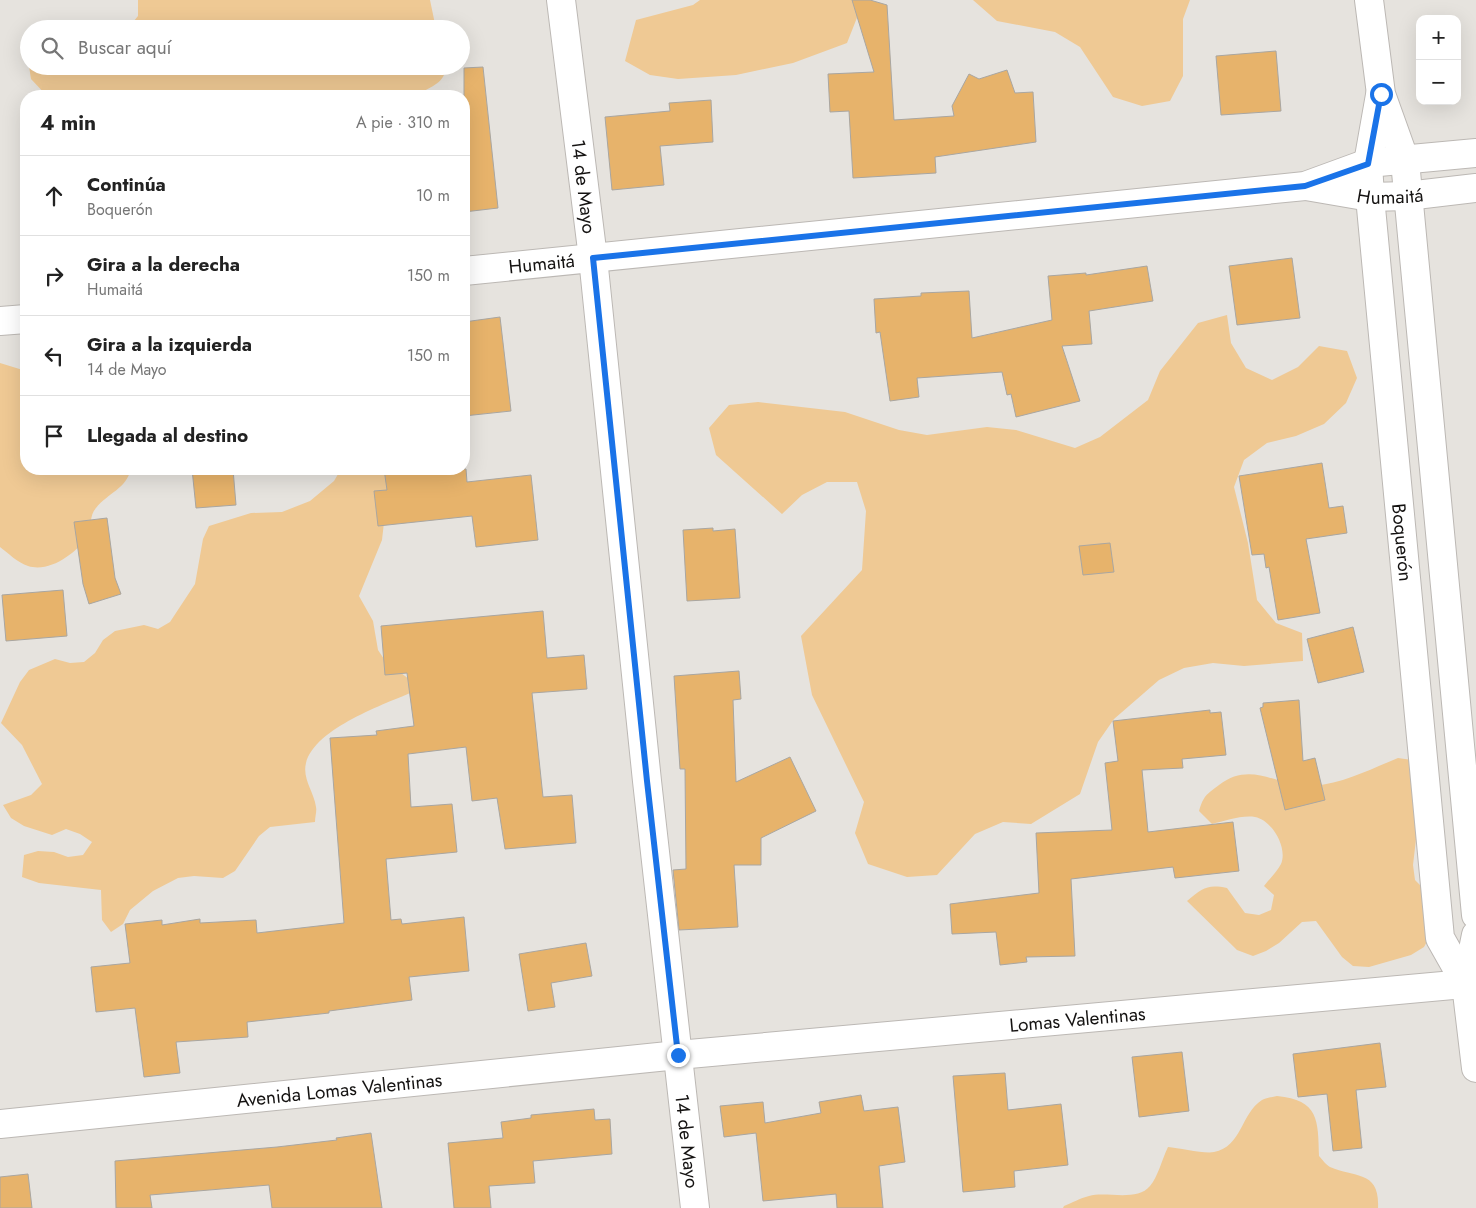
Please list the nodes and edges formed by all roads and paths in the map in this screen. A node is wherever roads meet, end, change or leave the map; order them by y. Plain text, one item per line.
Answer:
1 (561, 0) edge
2 (1369, 0) edge
3 (1381, 94) junction
4 (1476, 153) edge
5 (1405, 161) junction
6 (1368, 164) junction
7 (1305, 186) junction
8 (1476, 188) edge
9 (1407, 196) junction
10 (1370, 197) junction
11 (593, 258) junction
12 (470, 270) edge
13 (20, 319) edge
14 (0, 321) edge
15 (1476, 915) edge
16 (1476, 936) edge
17 (1471, 984) edge
18 (678, 1055) junction
19 (1476, 1068) edge
20 (0, 1124) edge
21 (695, 1208) edge

1 - 11 street, 14 de Mayo
2 - 3 street, Boquerón
3 - 5 street, Boquerón
3 - 6 street, Boquerón
4 - 5 street, Humaitá
5 - 6 street, Humaitá
5 - 9 street, Boquerón
6 - 7 street, Humaitá
6 - 10 street, Boquerón
7 - 10 street, Humaitá
7 - 11 street, Humaitá
8 - 9 street, Humaitá
9 - 10 street, Humaitá
9 - 15 street, Boquerón
10 - 17 street, Boquerón
11 - 12 street, Humaitá
11 - 18 street, 14 de Mayo
13 - 14 street
16 - 17 street, Boquerón
17 - 18 street, Lomas Valentinas
17 - 19 street, Boquerón
18 - 20 street, Avenida Lomas Valentinas
18 - 21 street, 14 de Mayo

